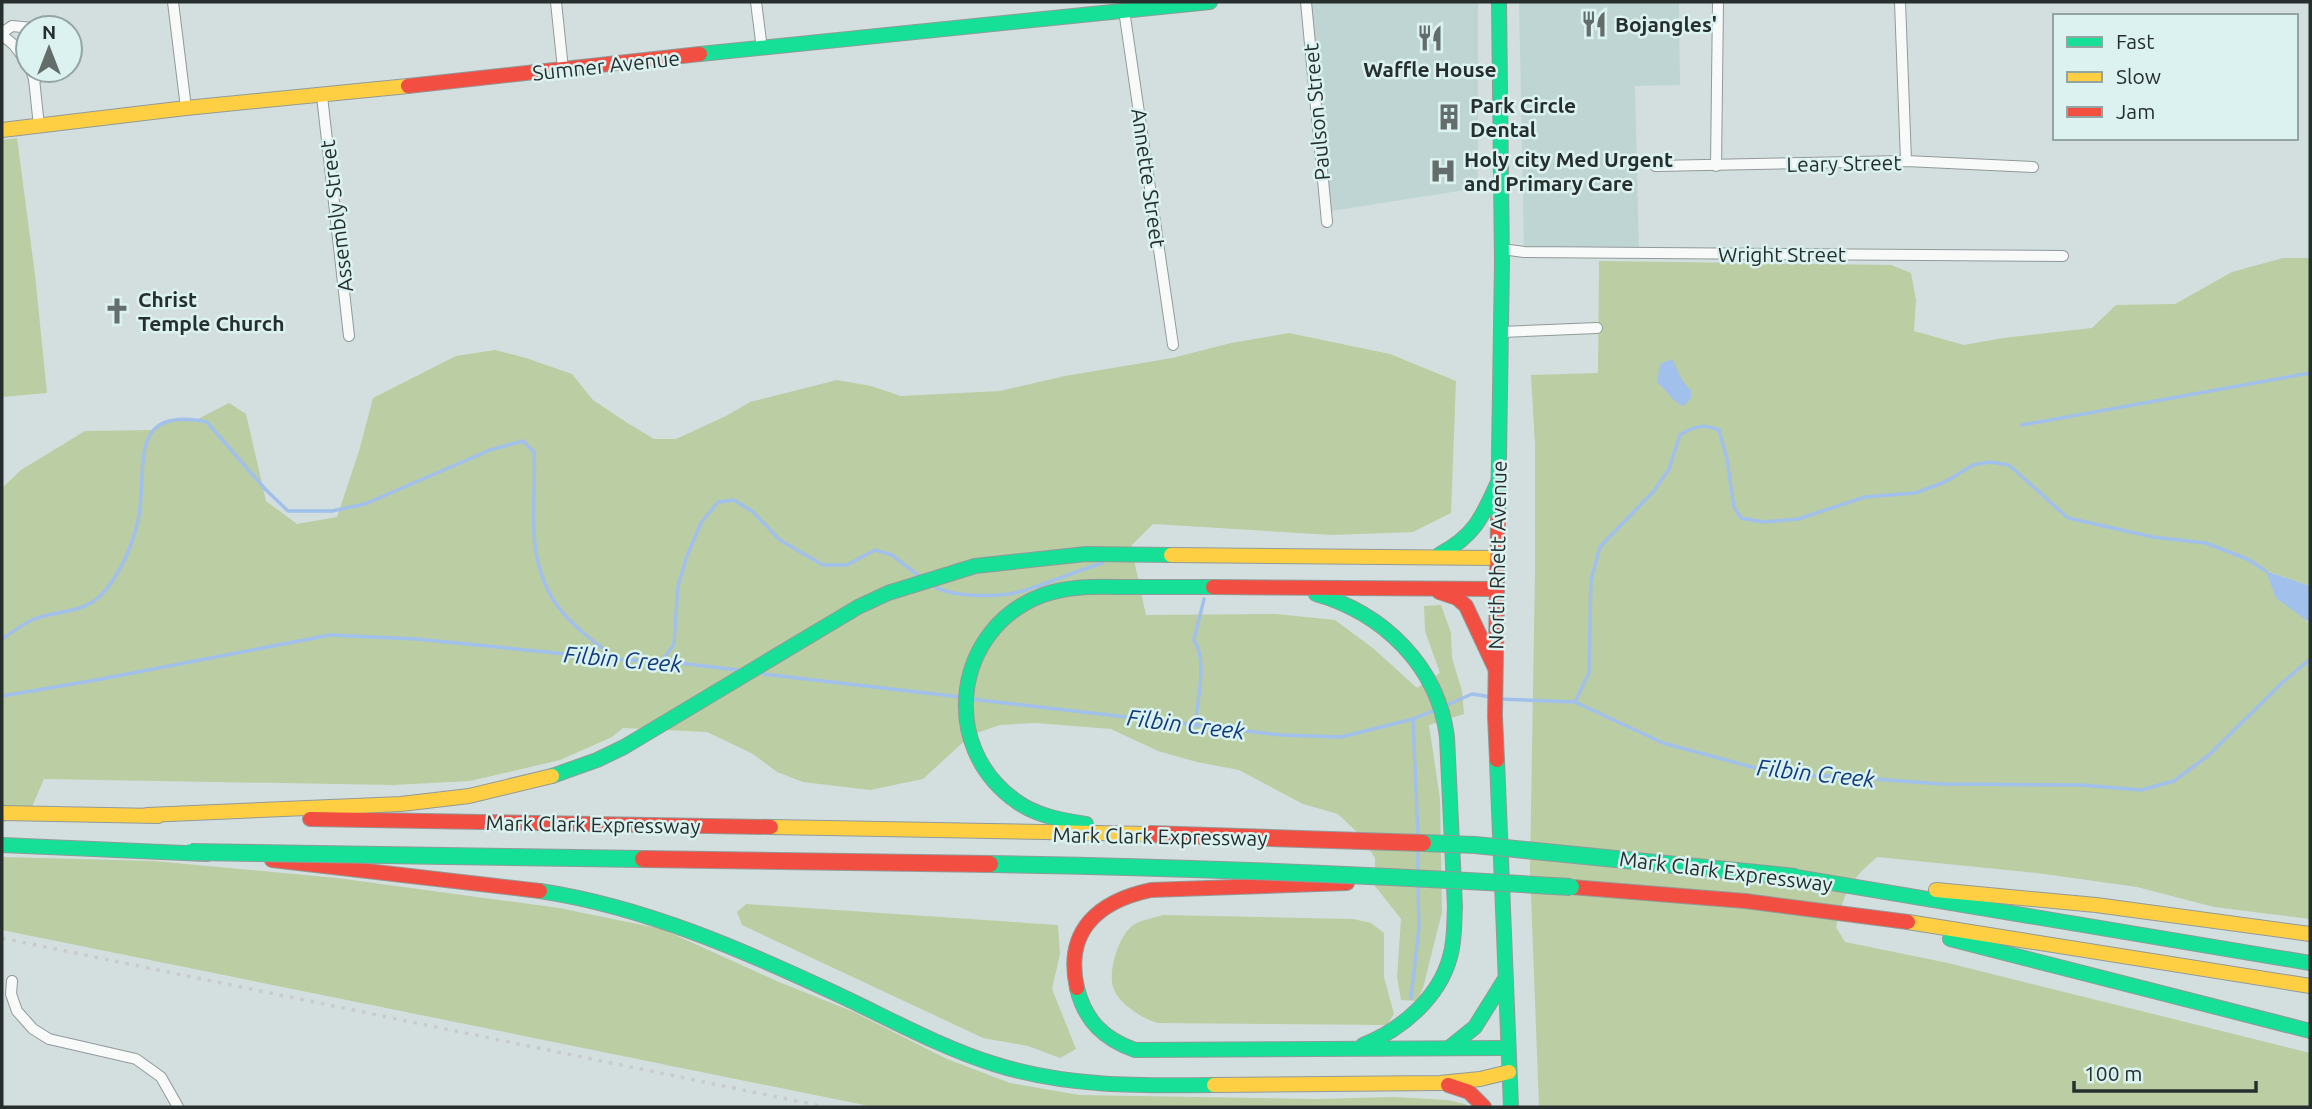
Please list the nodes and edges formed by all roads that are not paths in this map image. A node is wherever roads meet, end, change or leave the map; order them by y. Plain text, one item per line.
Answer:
1 (173, 2) edge
2 (556, 2) edge
3 (756, 2) edge
4 (1210, 2) edge
5 (1306, 2) edge
6 (1499, 2) edge
7 (1718, 2) edge
8 (1900, 2) edge
9 (1124, 10) junction
10 (762, 49) junction
11 (563, 69) junction
12 (34, 84) edge
13 (322, 96) junction
14 (186, 108) junction
15 (39, 126) junction
16 (2, 130) edge
17 (1906, 161) junction
18 (1655, 166) dead end
19 (1716, 166) junction
20 (2033, 167) dead end
21 (1327, 222) dead end
22 (1502, 249) junction
23 (2063, 256) dead end
24 (1597, 328) dead end
25 (1501, 332) junction
26 (349, 336) dead end
27 (1173, 345) dead end
28 (1499, 480) junction
29 (1436, 556) junction
30 (1497, 558) junction
31 (1280, 587) junction
32 (1496, 589) junction
33 (1420, 590) junction
34 (1495, 668) junction
35 (2, 813) edge
36 (147, 816) junction
37 (1149, 834) junction
38 (2, 845) edge
39 (191, 852) junction
40 (1796, 877) junction
41 (1446, 879) junction
42 (1861, 915) junction
43 (2310, 934) edge
44 (2310, 963) edge
45 (1505, 979) junction
46 (12, 981) dead end
47 (2310, 986) edge
48 (2310, 1031) edge
49 (1449, 1048) junction
50 (1508, 1048) junction
51 (1349, 1050) junction
52 (1509, 1072) junction
53 (1440, 1083) junction
54 (178, 1107) edge
55 (1484, 1107) edge
56 (1511, 1107) edge

1 - 14 street
2 - 11 street
3 - 10 street
4 - 9 main road, Sumner Avenue
5 - 21 street, Paulson Street
6 - 22 main road, North Rhett Avenue
7 - 19 street
8 - 17 street
9 - 10 main road, Sumner Avenue
9 - 27 street, Annette Street
10 - 11 main road, Sumner Avenue
11 - 13 main road, Sumner Avenue
12 - 15 street
13 - 14 main road, Sumner Avenue
13 - 26 street, Assembly Street
14 - 15 main road, Sumner Avenue
15 - 16 main road, Sumner Avenue
17 - 19 street, Leary Street
17 - 20 street, Leary Street
18 - 19 street, Leary Street
22 - 23 street, Wright Street
22 - 25 main road, North Rhett Avenue
24 - 25 street
25 - 28 main road, North Rhett Avenue
28 - 29 main road
28 - 30 main road, North Rhett Avenue
29 - 30 main road
29 - 36 main road
30 - 32 main road, North Rhett Avenue
31 - 33 main road
31 - 37 main road
31 - 51 main road
32 - 33 main road
32 - 34 main road, North Rhett Avenue
33 - 34 main road
34 - 45 main road, North Rhett Avenue
35 - 36 main road, Mark Clark Expressway
36 - 37 main road, Mark Clark Expressway
37 - 40 main road, Mark Clark Expressway, bridge
38 - 39 main road, Mark Clark Expressway
39 - 41 main road, Mark Clark Expressway, bridge
39 - 53 main road, bridge
40 - 43 main road
40 - 44 main road, Mark Clark Expressway
41 - 42 main road, Mark Clark Expressway, bridge
41 - 51 main road, bridge
42 - 47 main road, Mark Clark Expressway
42 - 48 main road
45 - 49 main road
45 - 50 main road, North Rhett Avenue
46 - 54 street
49 - 50 main road
49 - 51 main road
50 - 52 main road, North Rhett Avenue
52 - 53 main road
52 - 56 main road, North Rhett Avenue
53 - 55 main road

